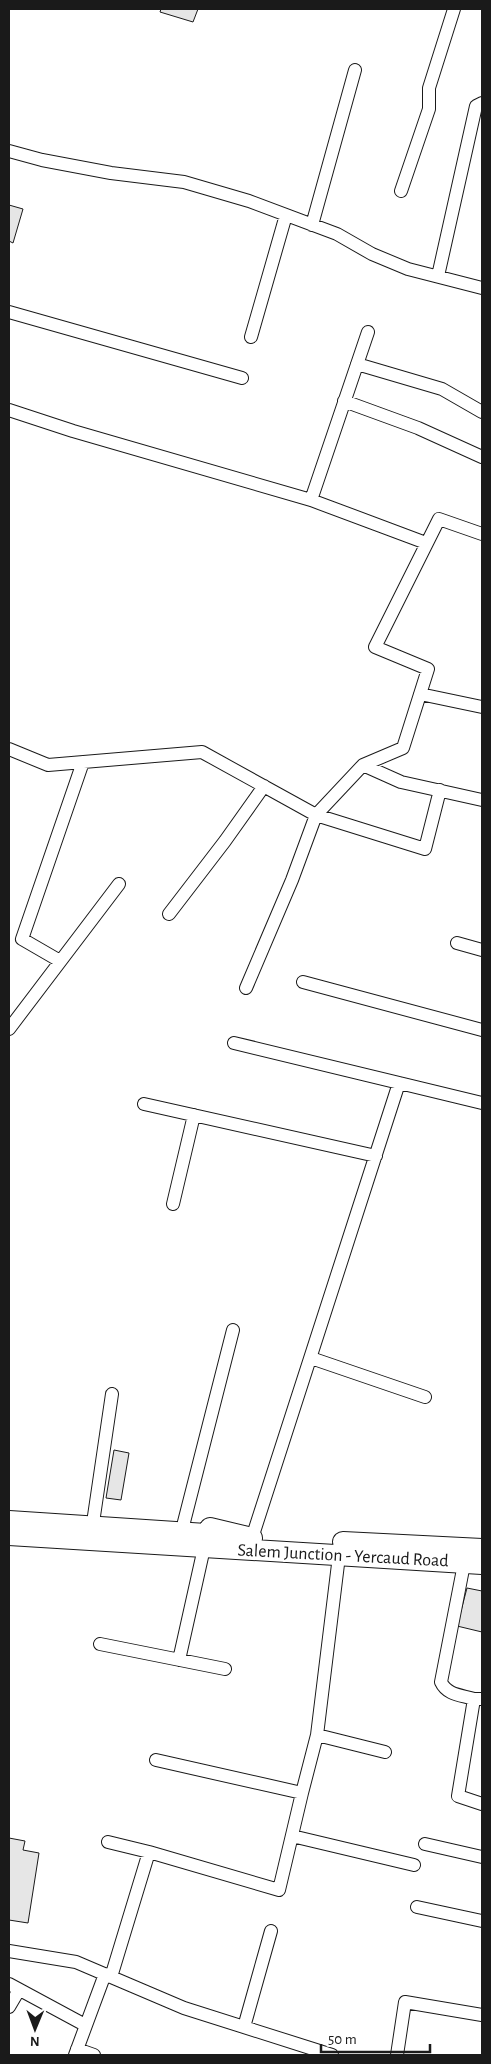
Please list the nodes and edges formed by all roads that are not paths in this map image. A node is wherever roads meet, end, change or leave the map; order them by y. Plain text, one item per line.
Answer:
1 (454, 9) edge
2 (355, 70) dead end
3 (482, 104) edge
4 (9, 151) edge
5 (401, 192) dead end
6 (286, 215) junction
7 (312, 225) junction
8 (438, 276) junction
9 (482, 288) edge
10 (9, 312) edge
11 (368, 332) dead end
12 (251, 337) dead end
13 (357, 364) junction
14 (242, 378) dead end
15 (344, 402) junction
16 (9, 410) edge
17 (482, 412) edge
18 (482, 457) edge
19 (311, 500) junction
20 (482, 534) edge
21 (426, 543) junction
22 (420, 694) junction
23 (482, 707) edge
24 (9, 749) edge
25 (83, 762) junction
26 (363, 765) junction
27 (264, 786) junction
28 (440, 790) junction
29 (482, 800) edge
30 (316, 815) junction
31 (119, 884) dead end
32 (169, 914) dead end
33 (457, 943) dead end
34 (482, 950) edge
35 (60, 961) junction
36 (303, 982) dead end
37 (246, 988) dead end
38 (11, 1023) edge
39 (482, 1030) edge
40 (234, 1043) dead end
41 (399, 1083) junction
42 (482, 1103) edge
43 (144, 1104) dead end
44 (194, 1116) junction
45 (376, 1156) junction
46 (173, 1204) dead end
47 (233, 1330) dead end
48 (311, 1358) junction
49 (112, 1394) dead end
50 (425, 1397) dead end
51 (9, 1511) edge
52 (94, 1516) junction
53 (9, 1521) edge
54 (184, 1522) junction
55 (9, 1535) edge
56 (146, 1537) junction
57 (252, 1538) junction
58 (9, 1544) edge
59 (204, 1548) junction
60 (482, 1549) edge
61 (339, 1556) junction
62 (473, 1564) edge
63 (100, 1644) dead end
64 (179, 1660) junction
65 (225, 1669) dead end
66 (478, 1699) edge
67 (316, 1735) junction
68 (385, 1752) dead end
69 (156, 1760) dead end
70 (302, 1793) junction
71 (482, 1804) edge
72 (292, 1836) junction
73 (108, 1842) dead end
74 (425, 1844) dead end
75 (149, 1852) junction
76 (482, 1858) edge
77 (414, 1865) dead end
78 (417, 1907) dead end
79 (482, 1921) edge
80 (271, 1931) dead end
81 (9, 1951) edge
82 (108, 1976) junction
83 (14, 1987) edge
84 (9, 2007) edge
85 (482, 2015) edge
86 (85, 2025) junction
87 (244, 2028) junction
88 (76, 2052) edge
89 (94, 2055) edge
90 (332, 2055) edge
91 (397, 2055) edge

1 - 5 street
2 - 7 street
3 - 8 street
4 - 6 street
6 - 7 street
6 - 12 street
7 - 8 street
8 - 9 street
10 - 14 street
11 - 13 street
13 - 15 street
13 - 17 street
15 - 18 street
15 - 19 street
16 - 19 street
19 - 21 street
20 - 21 street
21 - 22 street
22 - 23 street
22 - 26 street
24 - 25 street
25 - 27 street
25 - 35 street
26 - 28 street
26 - 30 street
27 - 30 street
27 - 32 street
28 - 29 street
28 - 30 street
30 - 37 street
31 - 35 street
33 - 34 street
35 - 38 street
36 - 39 street
40 - 41 street
41 - 42 street
41 - 45 street
43 - 44 street
44 - 45 street
44 - 46 street
45 - 48 street
47 - 54 street
48 - 50 street
48 - 57 street
49 - 52 street
51 - 52 main road
52 - 54 main road
53 - 56 main road
54 - 57 main road
55 - 56 main road
56 - 57 main road
56 - 59 main road
57 - 60 main road
58 - 59 main road
59 - 61 main road, Salem Junction - Yercaud Road
59 - 64 street
61 - 62 main road, Salem Junction - Yercaud Road
61 - 67 street
62 - 66 street
63 - 64 street
64 - 65 street
66 - 71 street
67 - 68 street
67 - 70 street
69 - 70 street
70 - 72 street
72 - 75 street
72 - 77 street
73 - 75 street
74 - 76 street
75 - 82 street
78 - 79 street
80 - 87 street
81 - 82 street
82 - 86 street
82 - 87 street
83 - 84 street
83 - 86 street
85 - 91 street
86 - 88 street
87 - 90 street
88 - 89 street

